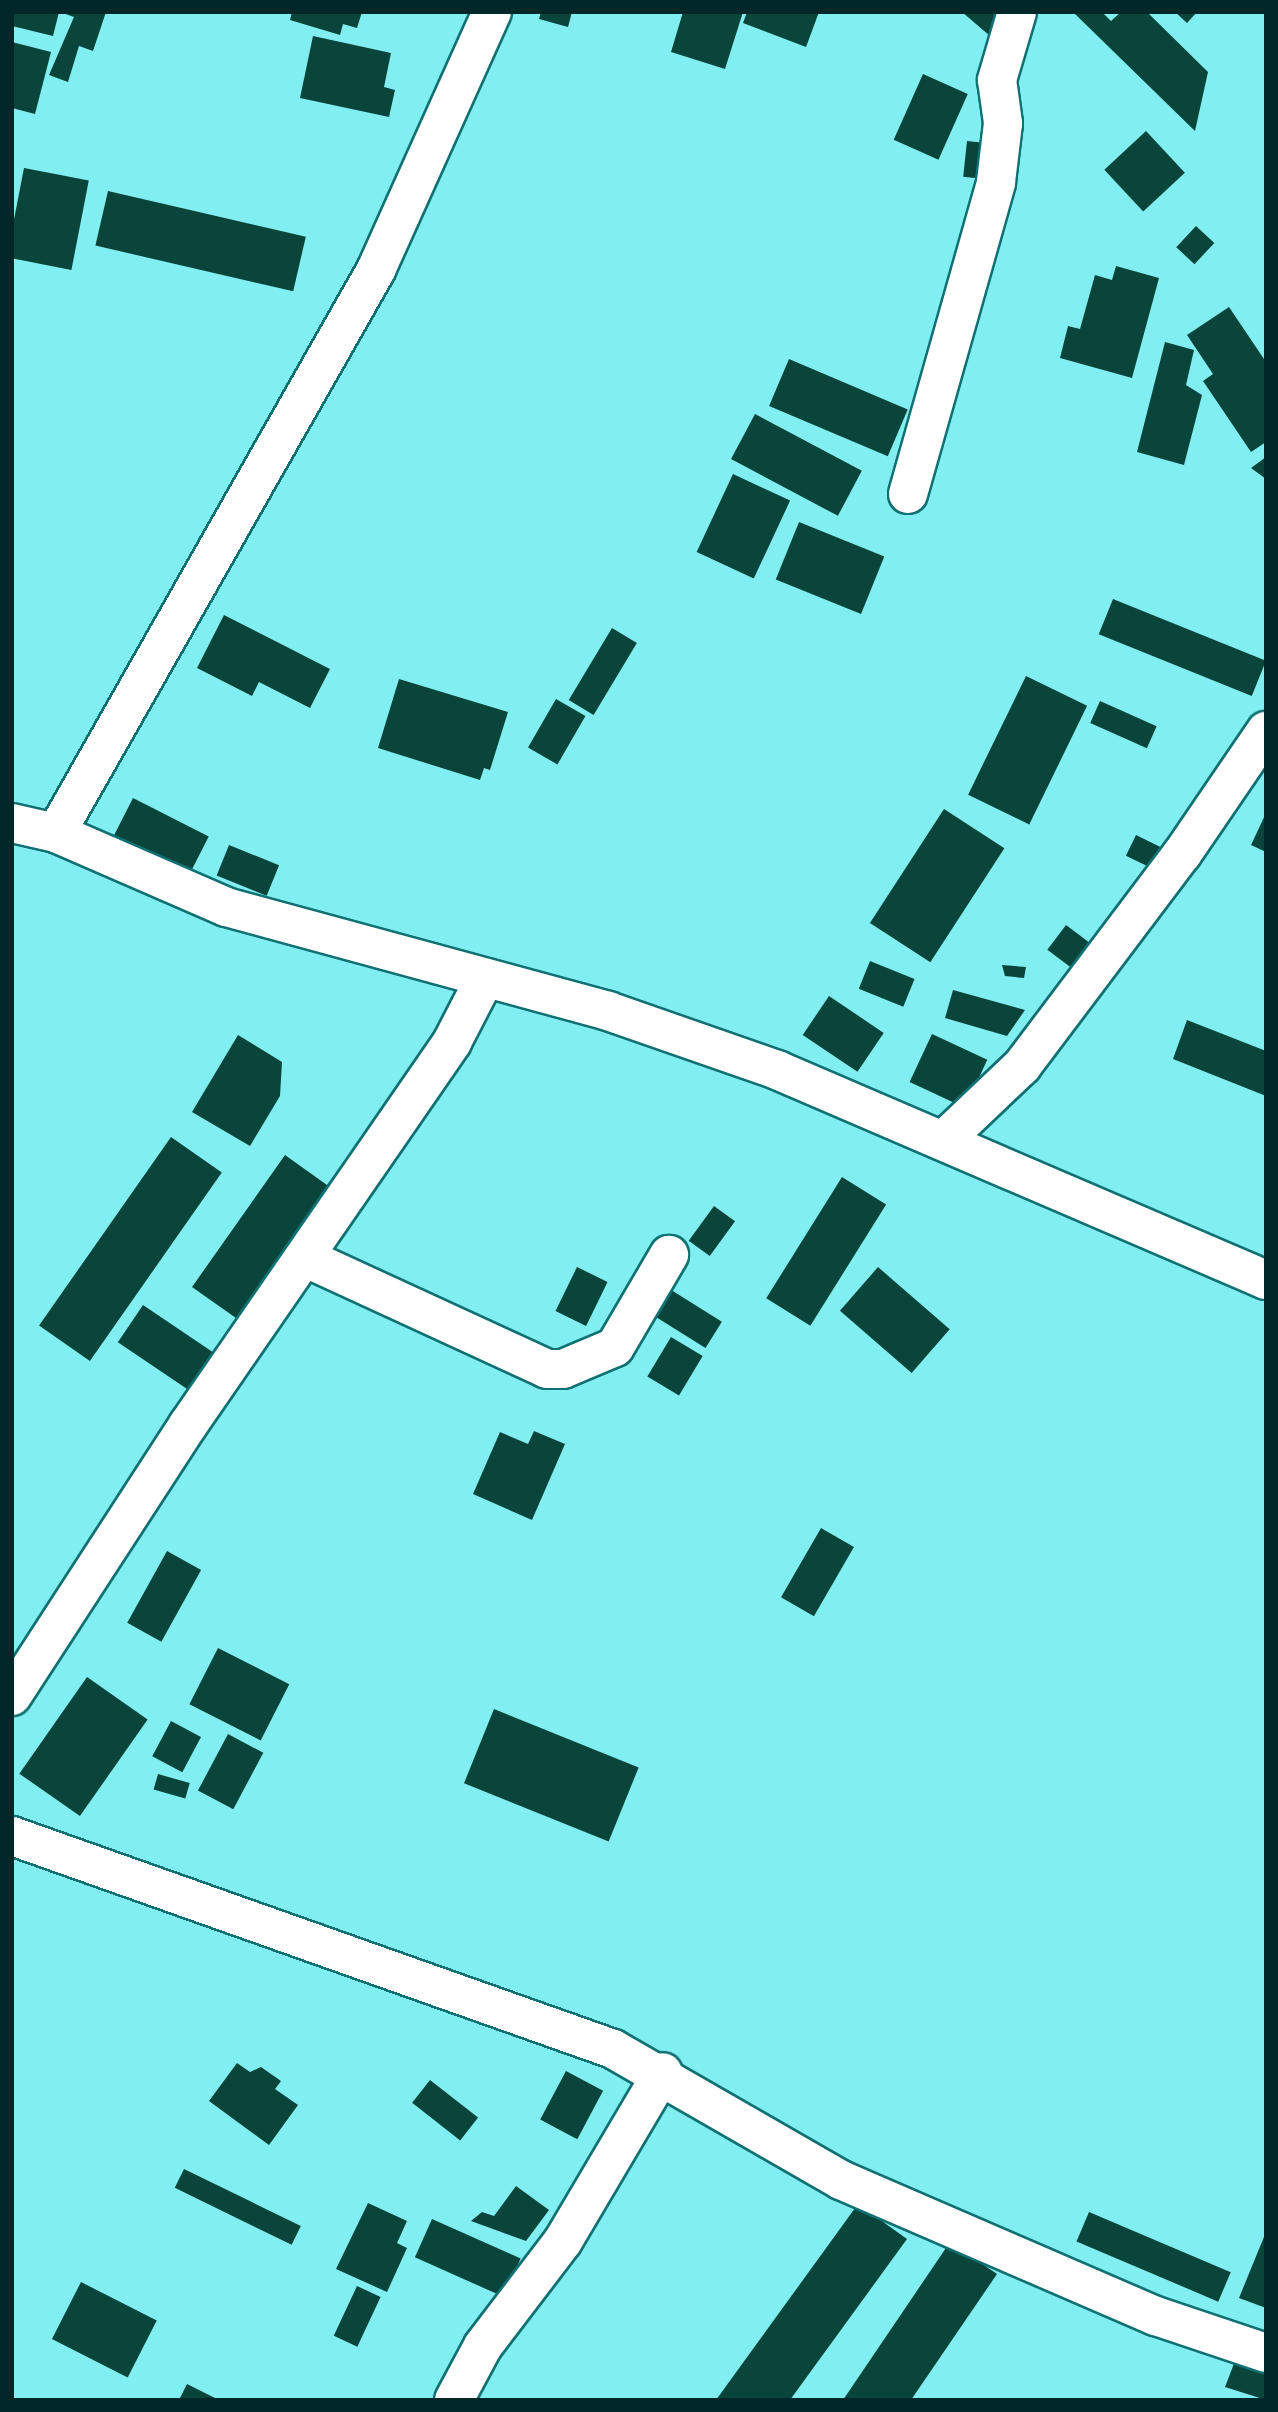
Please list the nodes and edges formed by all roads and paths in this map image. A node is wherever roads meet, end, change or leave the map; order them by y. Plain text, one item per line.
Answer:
1 (492, 12) edge
2 (1017, 12) edge
3 (908, 494) dead end
4 (1266, 732) edge
5 (12, 823) edge
6 (56, 833) junction
7 (485, 978) junction
8 (944, 1140) junction
9 (669, 1255) dead end
10 (306, 1258) junction
11 (1266, 1280) edge
12 (12, 1696) edge
13 (12, 1836) edge
14 (663, 2072) junction
15 (1266, 2353) edge
16 (454, 2400) edge

1 - 6 street
2 - 3 street
4 - 8 street
5 - 6 street
6 - 7 street
7 - 8 street
7 - 10 street
8 - 11 street
9 - 10 street
10 - 12 street
13 - 14 street
14 - 15 street
14 - 16 street

